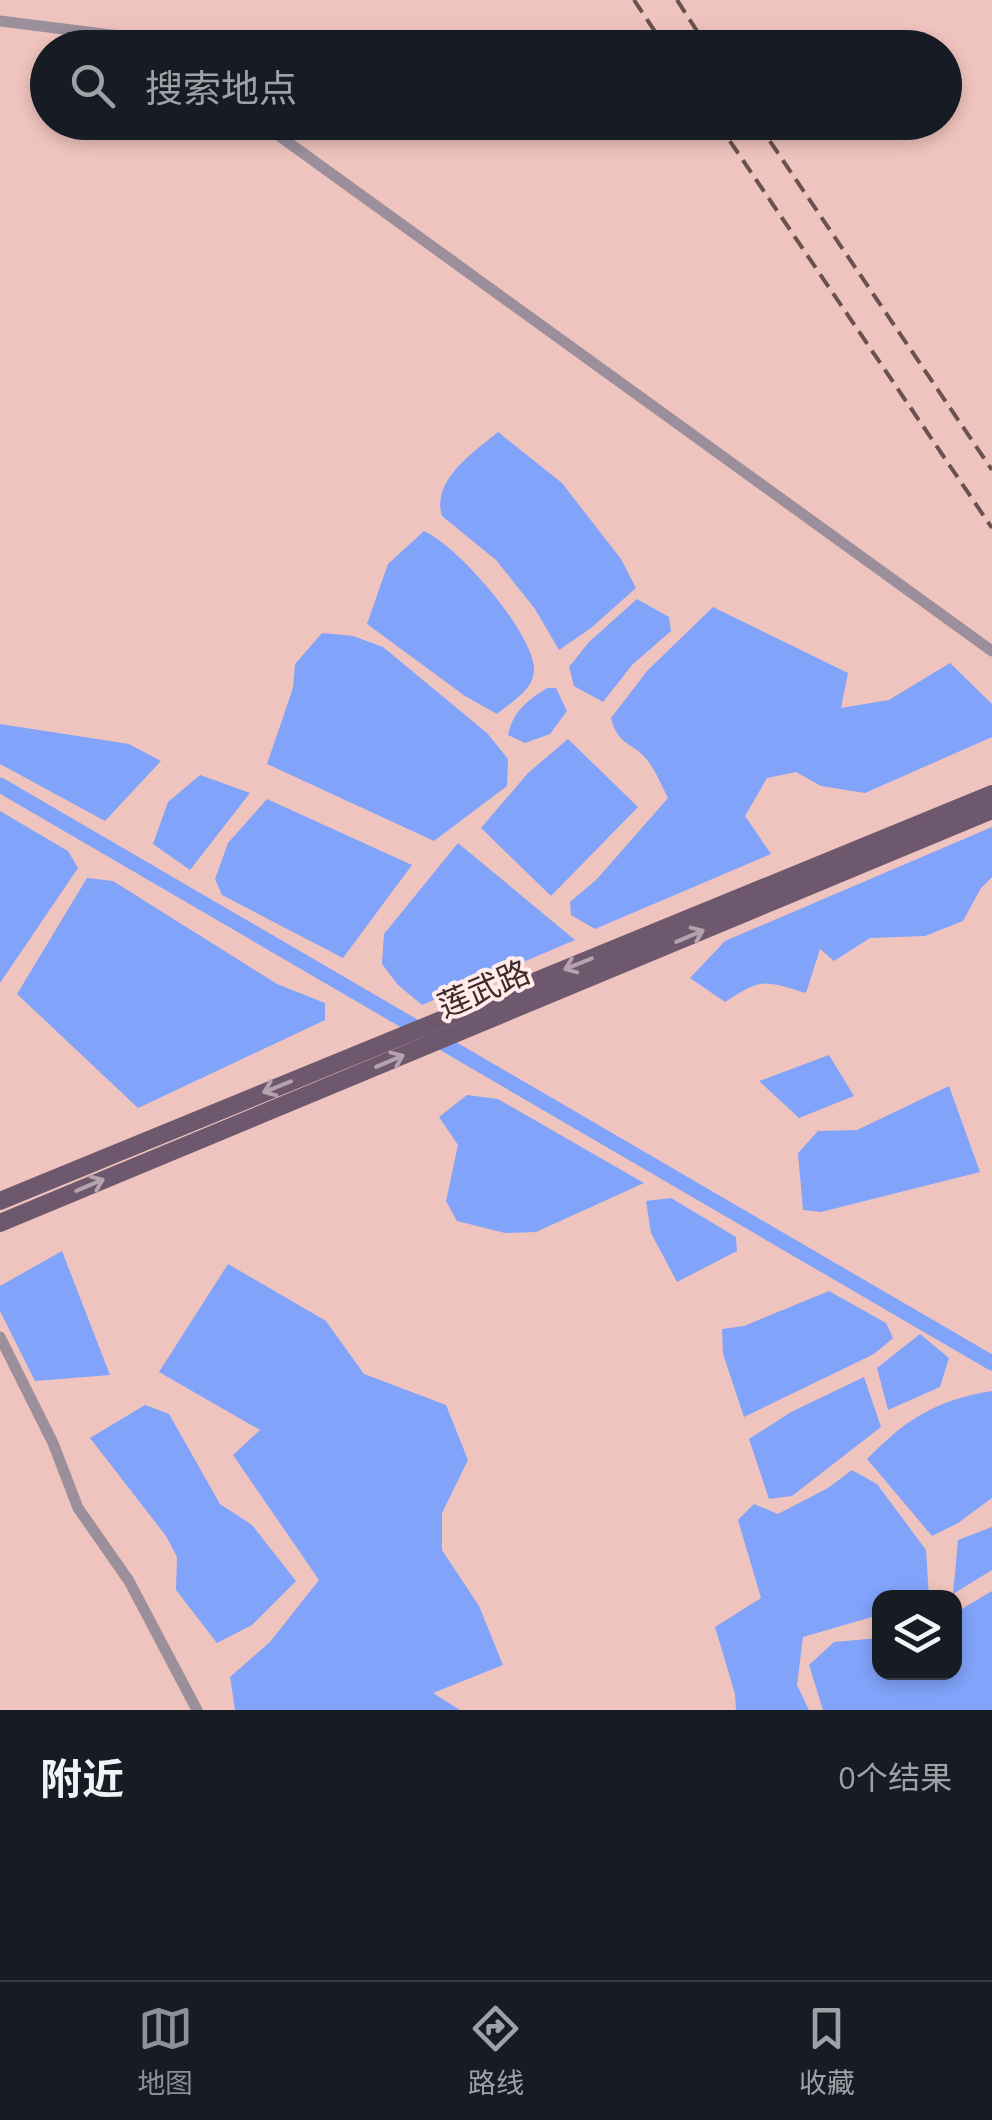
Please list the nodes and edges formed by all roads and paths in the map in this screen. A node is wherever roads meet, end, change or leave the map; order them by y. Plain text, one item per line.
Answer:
1 (0, 22) edge
2 (72, 30) edge
3 (285, 140) edge
4 (992, 652) edge
5 (992, 794) edge
6 (992, 810) edge
7 (0, 1201) edge
8 (0, 1223) edge
9 (0, 1336) edge
10 (197, 1710) edge

1 - 2 street
3 - 4 street
5 -> 7 main road, 莲武路
8 -> 6 main road, 莲武路
9 - 10 street

